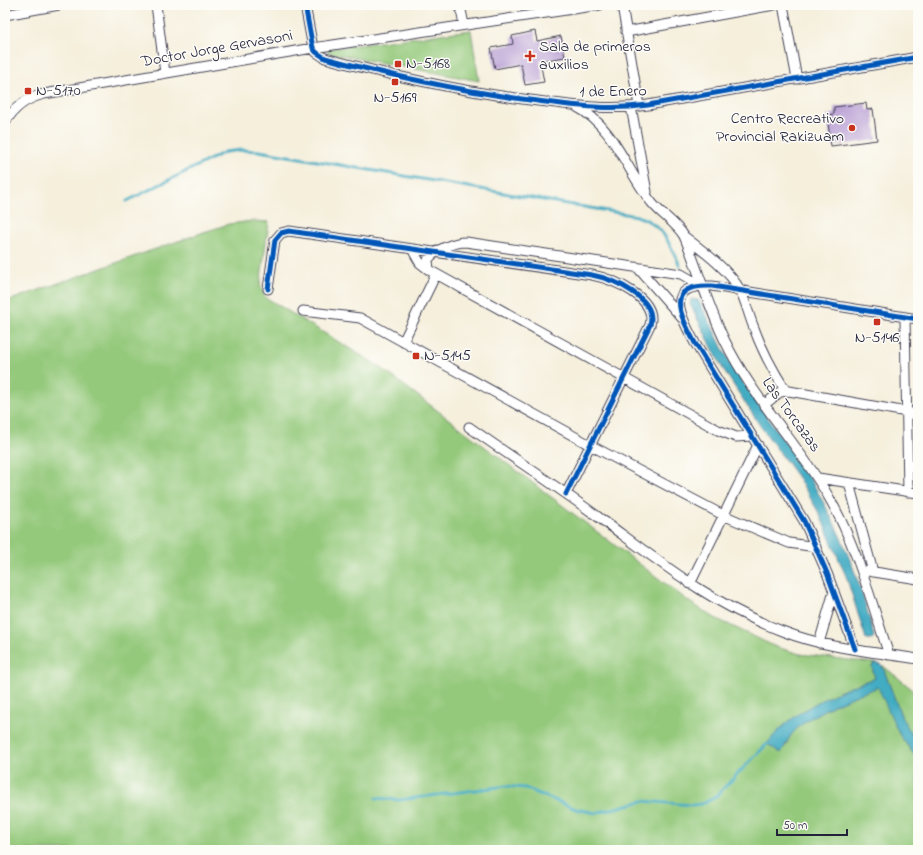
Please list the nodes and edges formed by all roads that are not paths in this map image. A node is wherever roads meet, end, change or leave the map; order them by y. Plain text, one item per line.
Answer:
1 (59, 5) edge
2 (156, 5) edge
3 (305, 5) edge
4 (460, 5) edge
5 (600, 5) edge
6 (622, 5) edge
7 (774, 5) edge
8 (783, 5) edge
9 (5, 15) edge
10 (464, 25) junction
11 (626, 32) junction
12 (313, 48) junction
13 (918, 57) edge
14 (165, 73) junction
15 (797, 79) junction
16 (574, 106) junction
17 (635, 107) junction
18 (8, 109) edge
19 (5, 123) edge
20 (651, 202) junction
21 (684, 236) junction
22 (412, 249) junction
23 (436, 252) junction
24 (638, 268) junction
25 (433, 272) junction
26 (702, 286) junction
27 (268, 289) dead end
28 (740, 291) junction
29 (303, 310) dead end
30 (905, 317) junction
31 (918, 319) edge
32 (684, 321) junction
33 (403, 342) junction
34 (624, 378) junction
35 (786, 391) junction
36 (764, 406) junction
37 (907, 412) junction
38 (918, 414) edge
39 (469, 427) dead end
40 (752, 436) junction
41 (590, 445) junction
42 (758, 445) junction
43 (818, 478) junction
44 (849, 483) junction
45 (908, 492) junction
46 (918, 493) edge
47 (566, 494) junction
48 (723, 515) junction
49 (816, 546) junction
50 (860, 570) junction
51 (874, 572) junction
52 (918, 578) edge
53 (690, 584) junction
54 (834, 591) junction
55 (819, 643) junction
56 (855, 649) junction
57 (890, 655) junction
58 (918, 659) edge

1 - 9 street
2 - 14 street
3 - 12 street
4 - 10 street
5 - 10 street, Doctor Jorge Gervasoni
6 - 11 street, Las Torcazas
7 - 11 street
8 - 15 street
10 - 12 street, Doctor Jorge Gervasoni
11 - 17 street, Las Torcazas
12 - 14 street, Doctor Jorge Gervasoni
12 - 16 street, 1 de Enero
13 - 15 street, 1 de Enero
14 - 18 street, Doctor Jorge Gervasoni
15 - 17 street, 1 de Enero
16 - 17 street, 1 de Enero
16 - 20 street, Las Torcazas
17 - 20 street, Las Torcazas
18 - 19 street
20 - 21 street, Las Torcazas
21 - 26 street, Las Torcazas
21 - 28 street
22 - 23 street
22 - 25 street
22 - 27 street
23 - 24 street
23 - 25 street
23 - 34 street
24 - 26 street
24 - 32 street
25 - 33 street
25 - 34 street
26 - 28 street
26 - 32 street
26 - 36 street, Las Torcazas
28 - 30 street
28 - 35 street
29 - 33 street
30 - 31 street
30 - 37 street
32 - 40 street
33 - 41 street
34 - 40 street
34 - 41 street
35 - 36 street
35 - 37 street
36 - 43 street, Las Torcazas
37 - 38 street
37 - 45 street
39 - 47 street
40 - 42 street
41 - 47 street
41 - 48 street
42 - 48 street
42 - 49 street
43 - 44 street
43 - 50 street, Las Torcazas
44 - 45 street
44 - 51 street
45 - 46 street
47 - 53 street
48 - 49 street
48 - 53 street
49 - 54 street
50 - 51 street
50 - 57 street, Las Torcazas
51 - 52 street
53 - 55 street
54 - 55 street
54 - 56 street
55 - 56 street
56 - 57 street
57 - 58 street

